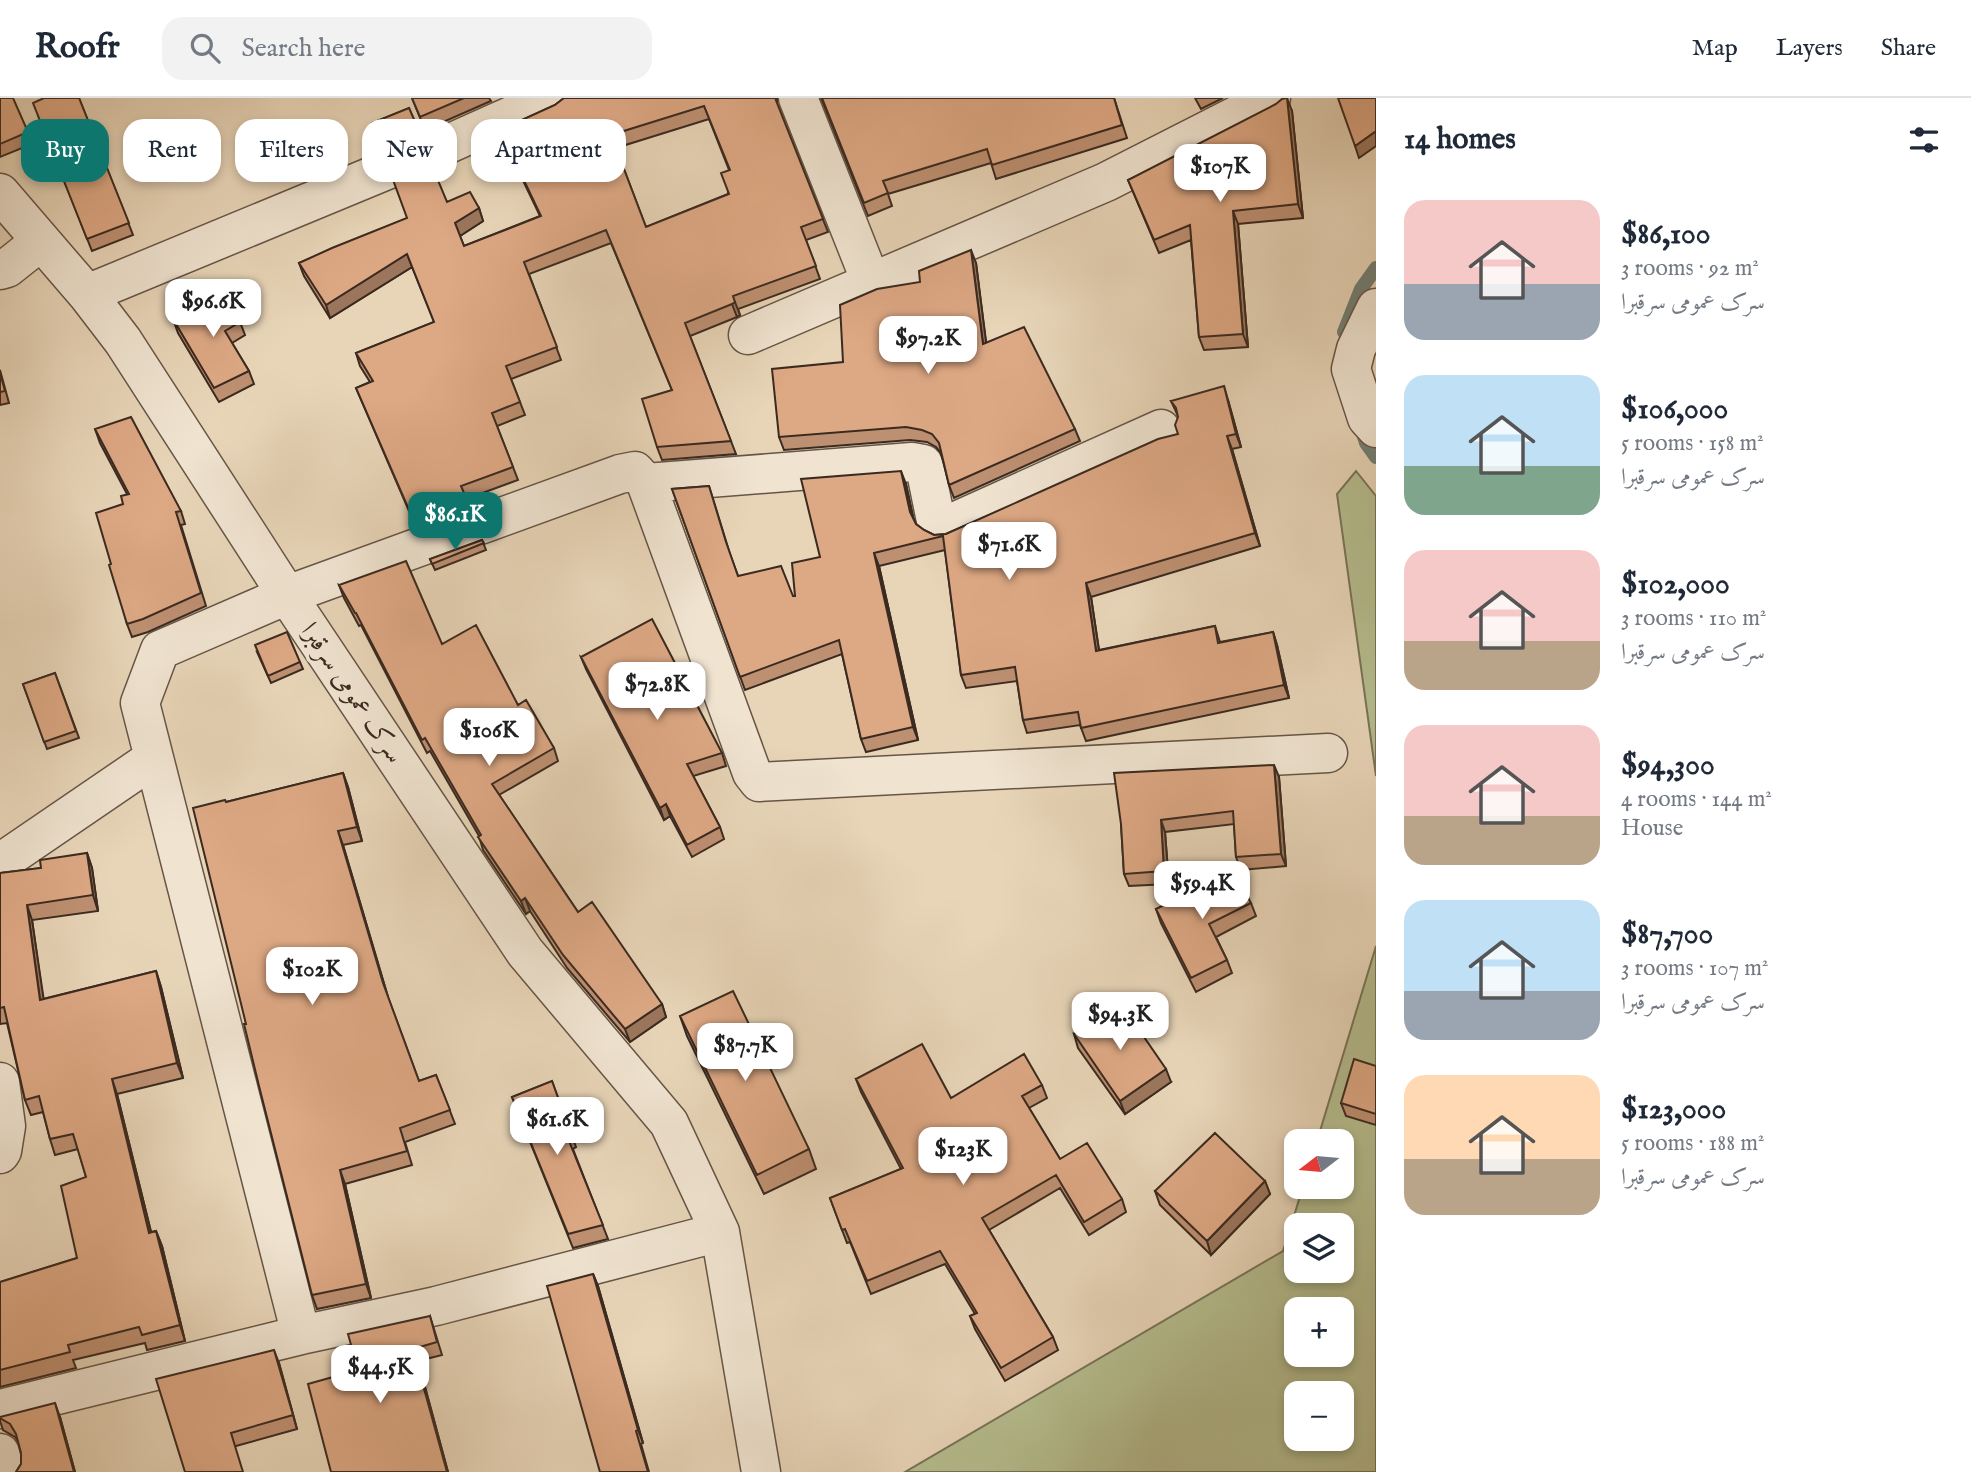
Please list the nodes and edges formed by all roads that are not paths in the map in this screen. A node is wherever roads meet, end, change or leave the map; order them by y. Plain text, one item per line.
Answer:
1 (551, 98) edge
2 (798, 98) edge
3 (1270, 98) edge
4 (0, 193) edge
5 (41, 241) junction
6 (0, 270) edge
7 (871, 282) junction
8 (87, 294) junction
9 (1376, 308) edge
10 (748, 335) dead end
11 (1376, 428) edge
12 (1161, 429) dead end
13 (646, 484) junction
14 (287, 595) junction
15 (1328, 753) dead end
16 (154, 758) junction
17 (0, 863) edge
18 (0, 1082) edge
19 (0, 1154) edge
20 (720, 1232) junction
21 (301, 1335) junction
22 (0, 1409) edge
23 (0, 1453) edge
24 (5, 1472) edge
25 (761, 1472) edge

1 - 8 street
2 - 7 street
3 - 7 street
4 - 5 street, سرک عمومی سرقبرا
5 - 6 street
5 - 8 street, سرک عمومی سرقبرا
7 - 10 street
8 - 14 street, سرک عمومی سرقبرا
9 - 11 street
12 - 13 street
13 - 14 street
13 - 15 street
14 - 16 street
14 - 20 street, سرک عمومی سرقبرا
16 - 17 street
16 - 21 street
18 - 19 street
20 - 21 street
20 - 25 street, سرک عمومی سرقبرا
21 - 22 street
23 - 24 street

